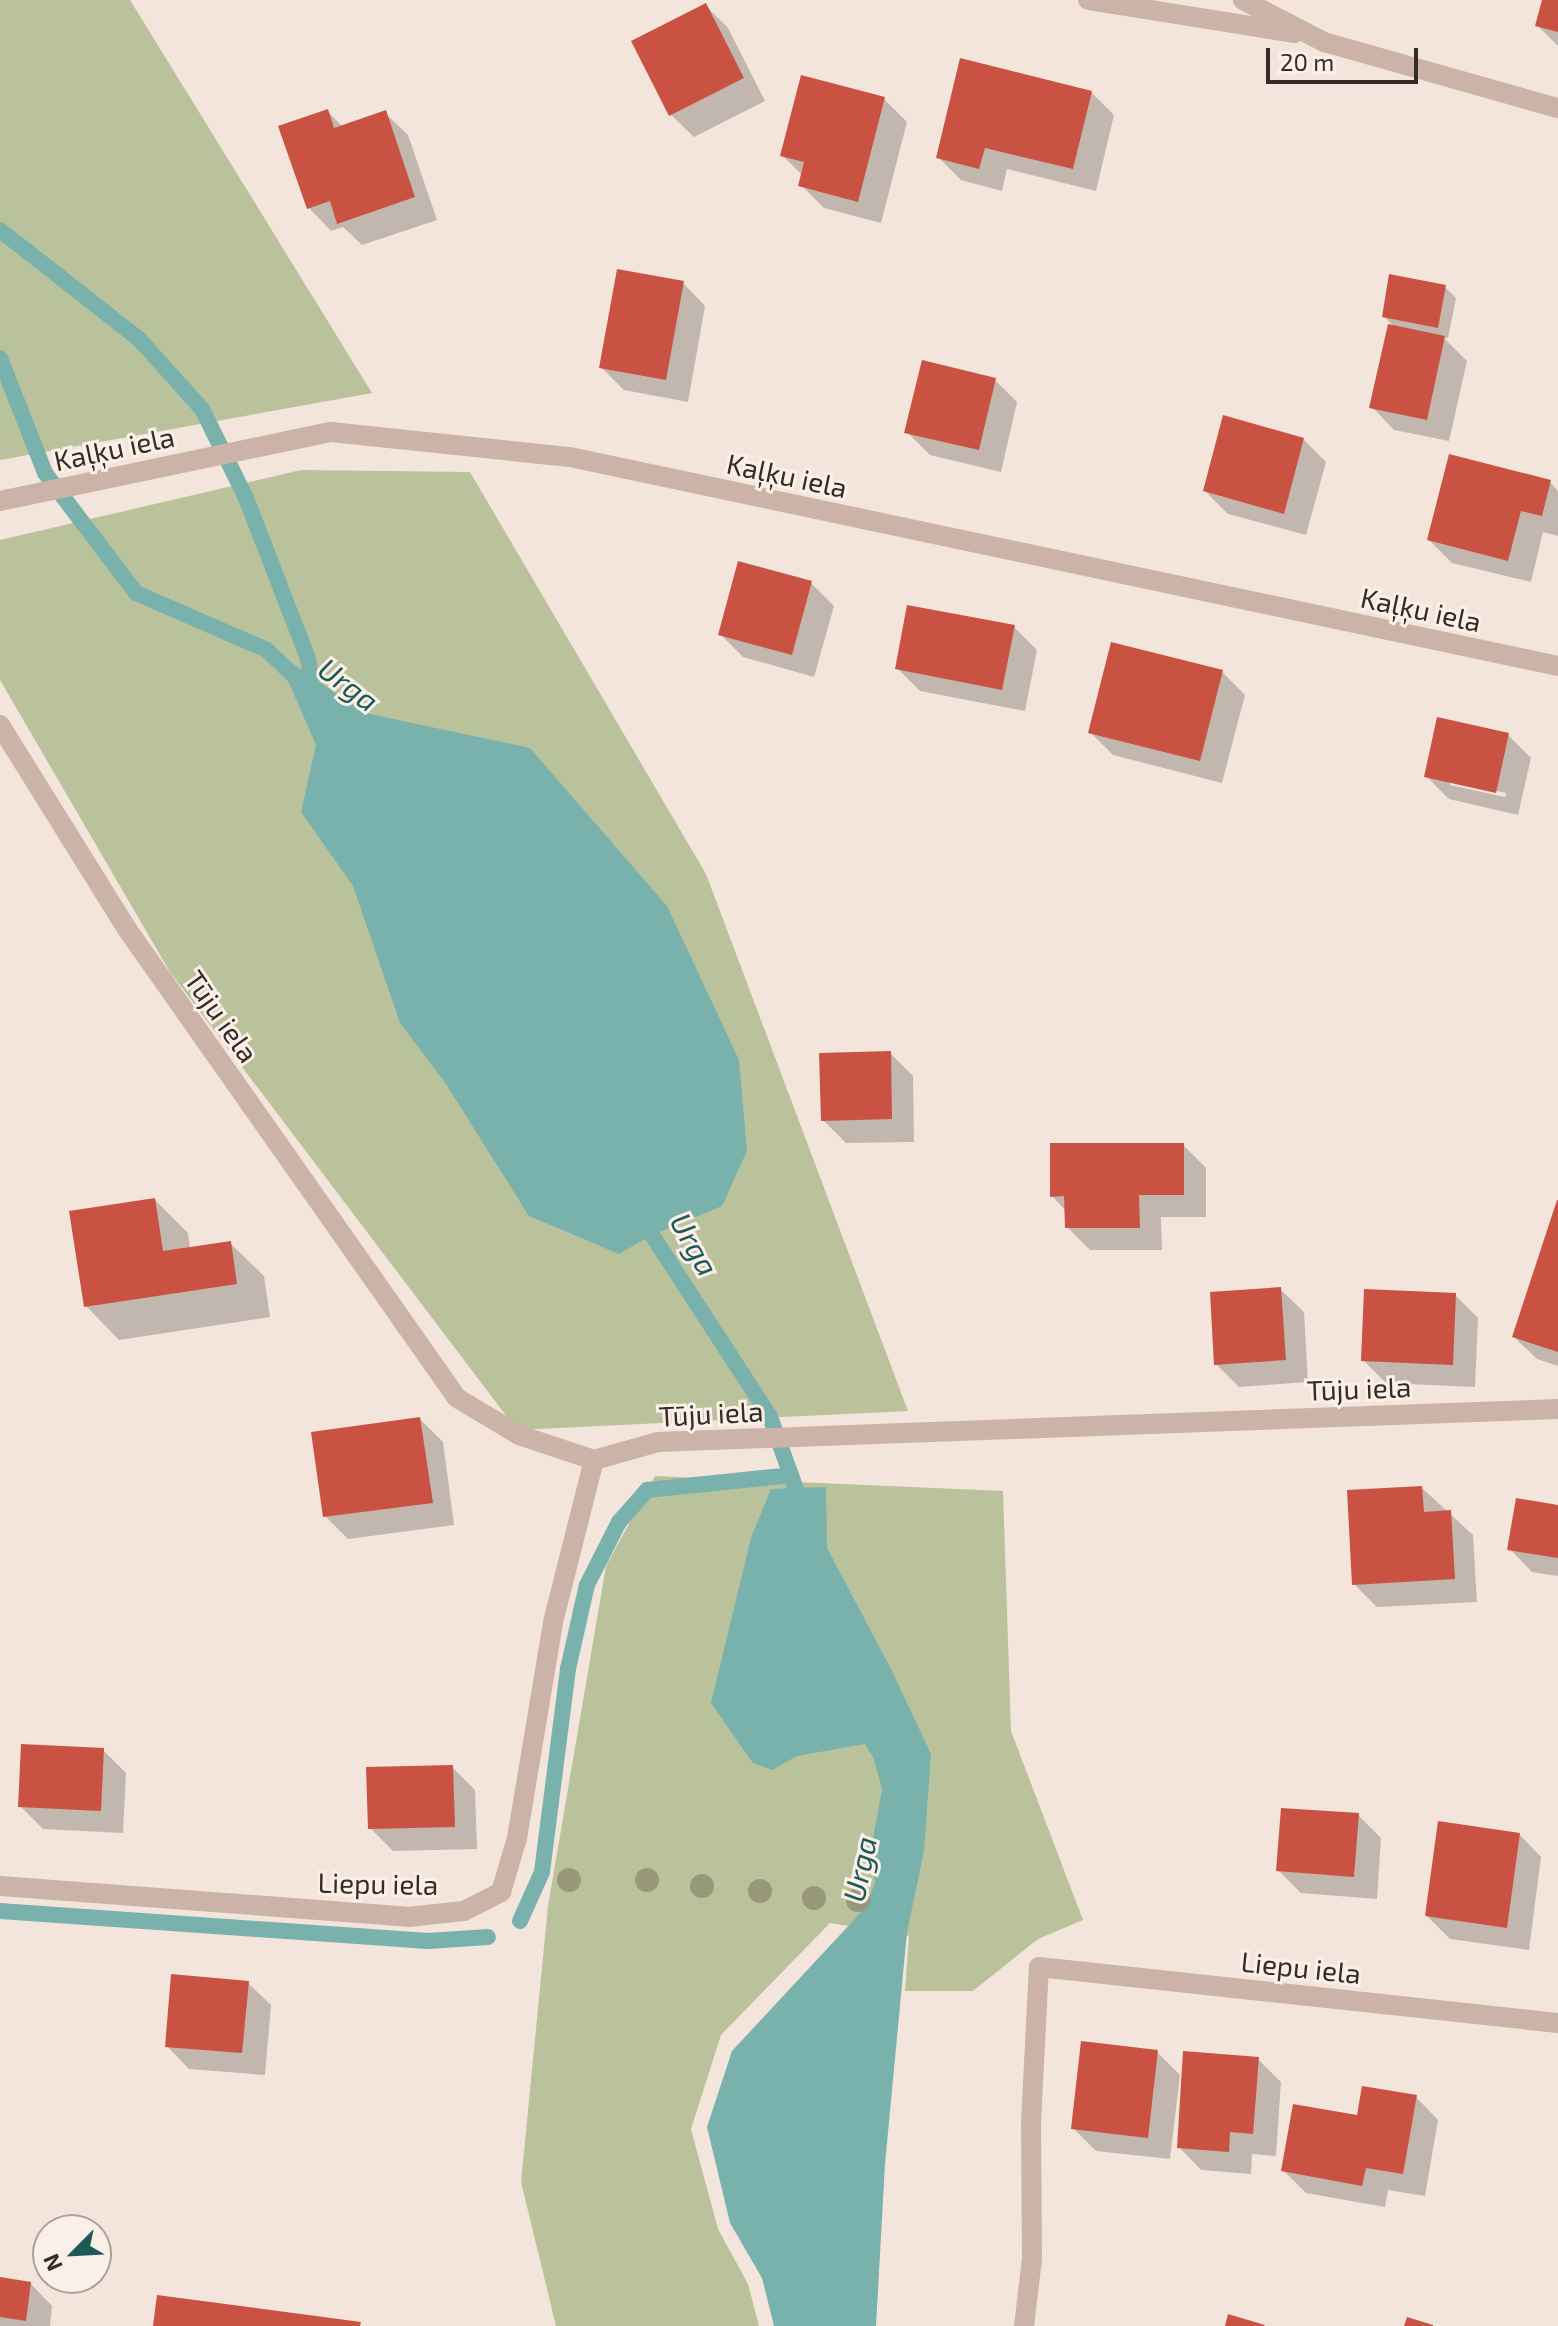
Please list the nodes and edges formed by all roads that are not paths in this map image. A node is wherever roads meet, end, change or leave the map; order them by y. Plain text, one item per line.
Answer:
1 (1088, 0) edge
2 (1243, 0) edge
3 (1311, 35) junction
4 (1558, 108) edge
5 (8, 499) edge
6 (1558, 666) edge
7 (0, 725) edge
8 (1558, 1409) edge
9 (594, 1460) junction
10 (0, 1886) edge
11 (1558, 2023) edge
12 (1024, 2326) edge

1 - 3 street
2 - 3 street
3 - 4 street
5 - 6 street, Kaļķu iela
7 - 9 street, Tūju iela
8 - 9 street, Tūju iela
9 - 10 street, Liepu iela
11 - 12 street, Liepu iela

